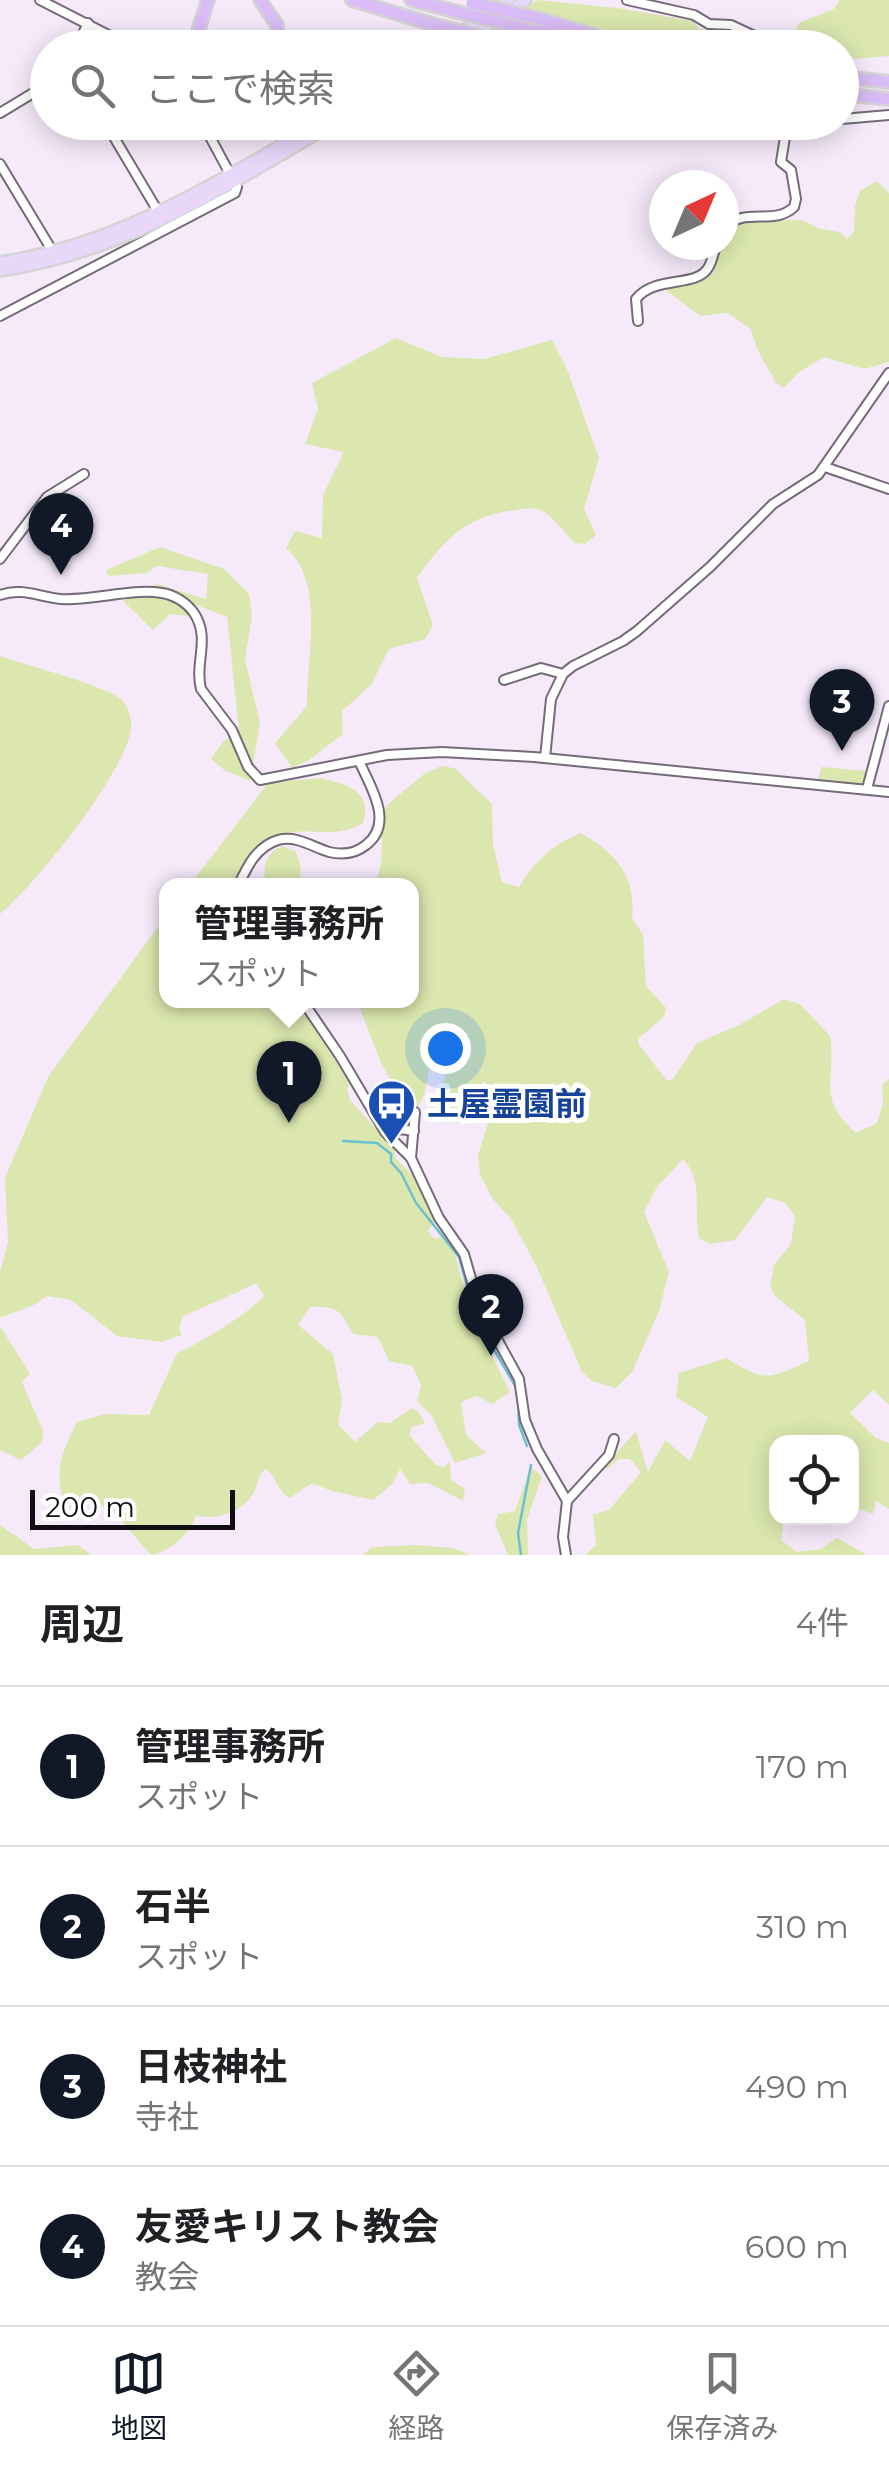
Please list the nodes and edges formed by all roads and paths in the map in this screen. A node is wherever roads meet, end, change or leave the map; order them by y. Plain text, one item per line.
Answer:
1 (40, 0) edge
2 (200, 0) edge
3 (208, 0) edge
4 (260, 0) edge
5 (352, 0) edge
6 (411, 0) edge
7 (509, 0) edge
8 (526, 0) edge
9 (627, 0) edge
10 (458, 6) edge
11 (88, 23) junction
12 (85, 30) edge
13 (101, 30) edge
14 (196, 30) edge
15 (199, 30) edge
16 (277, 30) edge
17 (455, 30) edge
18 (465, 30) edge
19 (482, 30) edge
20 (537, 30) edge
21 (578, 30) edge
22 (740, 30) edge
23 (859, 79) edge
24 (889, 82) edge
25 (30, 95) edge
26 (859, 96) edge
27 (889, 99) edge
28 (0, 113) edge
29 (889, 115) edge
30 (859, 118) edge
31 (115, 140) edge
32 (212, 140) edge
33 (293, 140) edge
34 (304, 140) edge
35 (785, 140) edge
36 (0, 164) edge
37 (233, 178) junction
38 (159, 213) junction
39 (739, 218) edge
40 (53, 252) junction
41 (712, 260) edge
42 (0, 262) edge
43 (0, 271) edge
44 (0, 316) edge
45 (638, 321) dead end
46 (889, 372) edge
47 (826, 467) junction
48 (84, 474) dead end
49 (889, 489) edge
50 (0, 536) edge
51 (9, 547) junction
52 (0, 560) edge
53 (0, 596) edge
54 (563, 674) junction
55 (504, 680) dead end
56 (889, 706) edge
57 (545, 758) junction
58 (358, 761) junction
59 (866, 789) junction
60 (889, 792) edge
61 (243, 878) edge
62 (307, 1008) edge
63 (414, 1112) dead end
64 (414, 1131) junction
65 (389, 1136) junction
66 (410, 1158) junction
67 (614, 1439) dead end
68 (567, 1501) junction
69 (566, 1555) edge

1 - 11 street
2 - 14 highway
3 - 15 highway
4 - 16 highway
5 - 17 highway, bridge
6 - 10 highway
7 - 18 main road
8 - 19 main road
9 - 22 street
10 - 20 highway, bridge
10 - 21 highway, bridge
11 - 12 street
11 - 13 street
23 - 24 highway
25 - 28 street
26 - 27 highway
29 - 30 street
31 - 38 street
32 - 37 street
33 - 37 main road
34 - 37 main road
35 - 39 street
36 - 40 street
37 - 38 main road
37 - 43 main road
37 - 44 street
38 - 40 main road
40 - 42 main road
41 - 45 street
46 - 47 street
47 - 49 street
47 - 54 street
48 - 51 street
50 - 51 street
51 - 52 street
53 - 58 street
54 - 55 street
54 - 57 street
56 - 59 street
57 - 58 street
57 - 59 street
58 - 61 street
59 - 60 street
62 - 65 street
63 - 64 street
64 - 65 street
64 - 66 street
65 - 66 street
66 - 68 street
67 - 68 street
68 - 69 street

